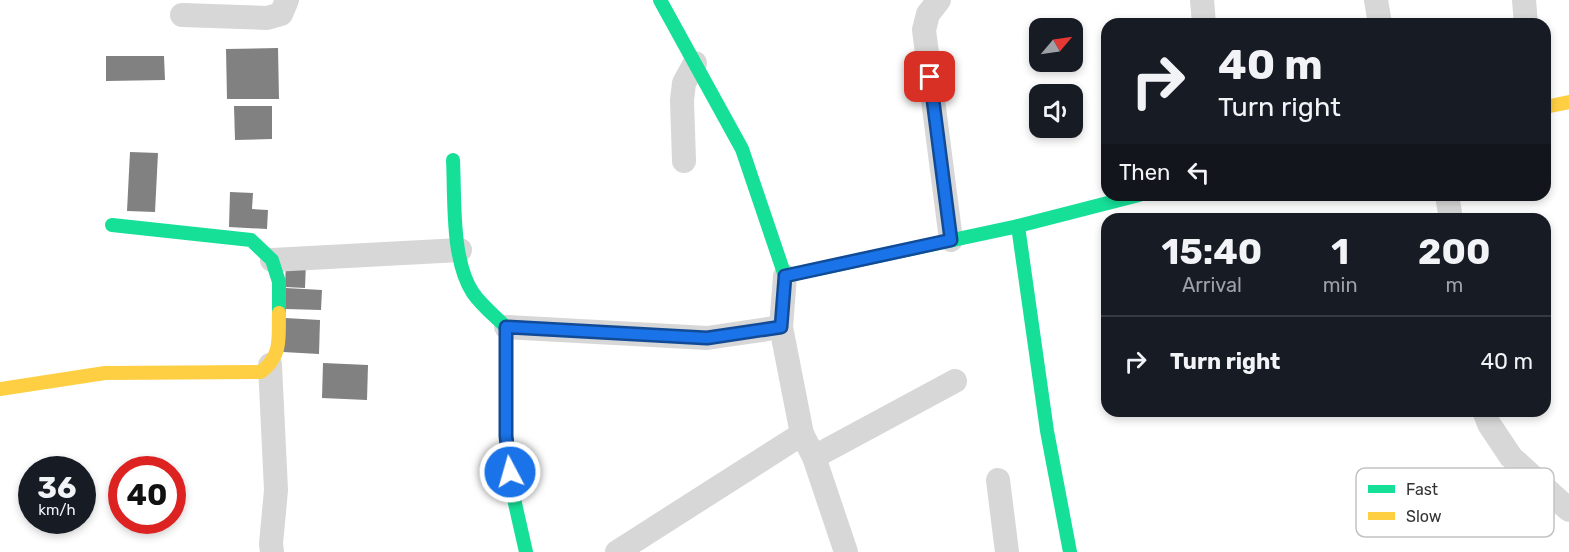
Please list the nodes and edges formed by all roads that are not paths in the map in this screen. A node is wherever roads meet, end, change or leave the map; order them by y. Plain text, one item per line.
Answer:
1 (287, 0) edge
2 (660, 0) edge
3 (939, 0) edge
4 (1202, 0) edge
5 (1376, 0) edge
6 (1524, 0) edge
7 (182, 15) dead end
8 (1204, 18) edge
9 (1379, 18) edge
10 (1526, 18) edge
11 (695, 63) junction
12 (1569, 102) edge
13 (1551, 106) edge
14 (453, 160) dead end
15 (684, 161) dead end
16 (1116, 201) edge
17 (112, 225) dead end
18 (1018, 226) junction
19 (951, 240) junction
20 (460, 250) junction
21 (272, 260) junction
22 (785, 276) junction
23 (506, 327) junction
24 (781, 327) junction
25 (270, 364) junction
26 (955, 381) dead end
27 (0, 389) edge
28 (1486, 417) edge
29 (802, 434) junction
30 (814, 457) junction
31 (1522, 468) edge
32 (998, 480) dead end
33 (1554, 497) edge
34 (1569, 510) edge
35 (272, 552) edge
36 (526, 552) edge
37 (616, 552) edge
38 (846, 552) edge
39 (1007, 552) edge
40 (1070, 552) edge

1 - 7 street
2 - 11 street
3 - 19 street
4 - 8 street
5 - 9 street
6 - 10 street
11 - 15 street
11 - 22 street
12 - 13 street
14 - 20 street
16 - 18 street
17 - 21 street
18 - 19 street
18 - 40 street
19 - 22 street
20 - 21 street
20 - 23 street
21 - 25 street
22 - 24 street
23 - 24 street
23 - 36 street
24 - 29 street
25 - 27 street
25 - 35 street
26 - 30 street
28 - 31 street
29 - 30 street
29 - 37 street
30 - 38 street
32 - 39 street
33 - 34 street

